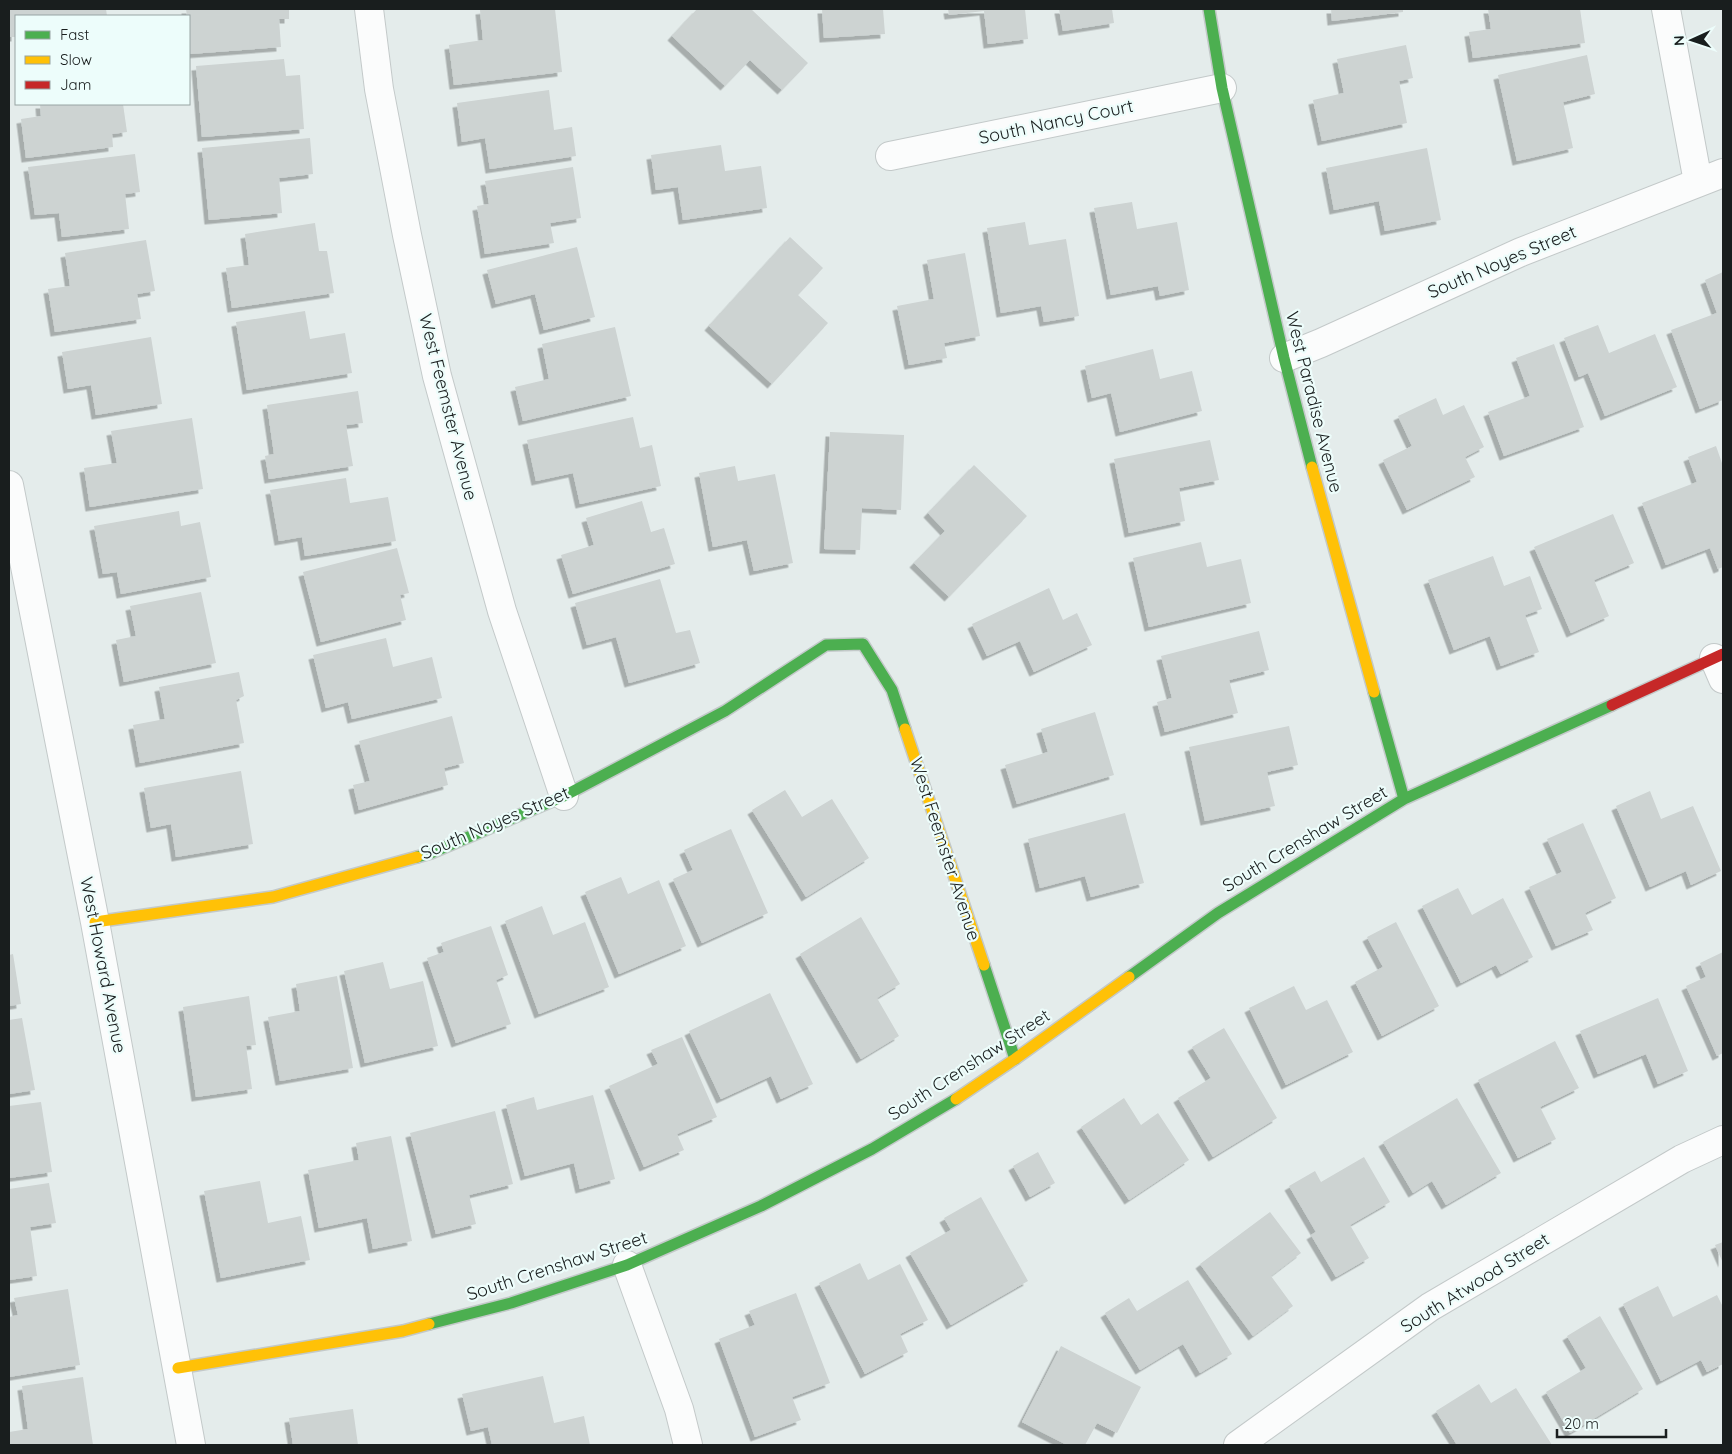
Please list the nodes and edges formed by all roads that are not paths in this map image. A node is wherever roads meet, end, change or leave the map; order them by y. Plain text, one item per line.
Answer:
1 (369, 9) edge
2 (1209, 9) edge
3 (1666, 9) edge
4 (1222, 88) junction
5 (890, 156) dead end
6 (1711, 178) edge
7 (1284, 358) junction
8 (10, 503) edge
9 (863, 644) joint
10 (1720, 664) edge
11 (564, 796) junction
12 (1404, 799) junction
13 (95, 922) junction
14 (1015, 1059) junction
15 (1723, 1140) edge
16 (626, 1264) junction
17 (178, 1368) junction
18 (192, 1445) edge
19 (688, 1445) edge
20 (1238, 1445) edge

1 - 11 street, West Feemster Avenue
2 - 4 street, West Paradise Avenue
3 - 6 street
4 - 5 street, South Nancy Court
4 - 7 street, West Paradise Avenue
6 - 7 street, South Noyes Street
7 - 12 street, West Paradise Avenue
8 - 13 street, West Howard Avenue
9 - 11 street, South Noyes Street
9 - 14 street, West Feemster Avenue
10 - 12 street, South Crenshaw Street
11 - 13 street, South Noyes Street
12 - 14 street, South Crenshaw Street
13 - 17 street, West Howard Avenue
14 - 16 street, South Crenshaw Street
15 - 20 street, South Atwood Street
16 - 17 street, South Crenshaw Street
16 - 19 street
17 - 18 street, West Howard Avenue

